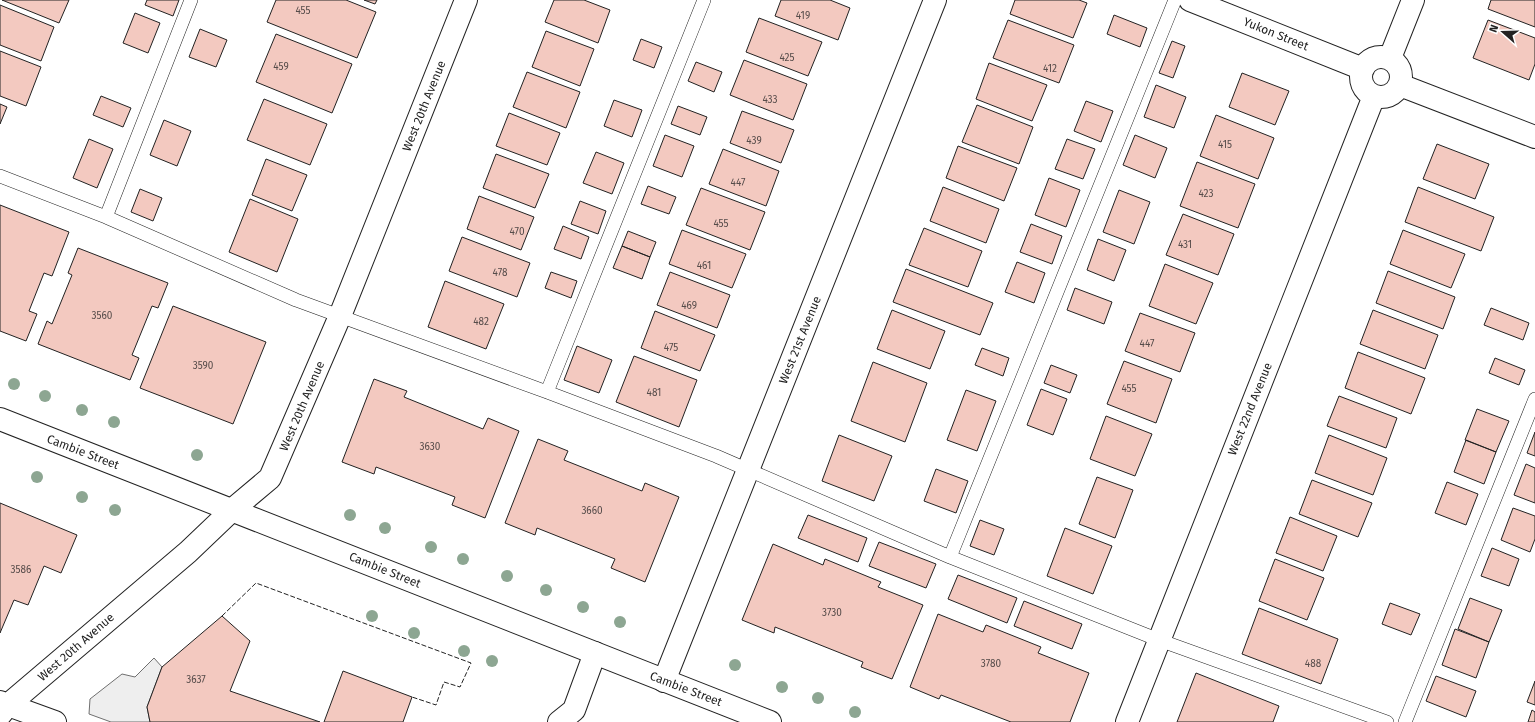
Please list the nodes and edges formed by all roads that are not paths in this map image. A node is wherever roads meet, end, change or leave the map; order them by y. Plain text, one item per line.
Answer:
1 (191, 0) edge
2 (466, 0) edge
3 (704, 0) edge
4 (935, 0) edge
5 (1175, 0) edge
6 (1190, 0) edge
7 (1413, 0) edge
8 (1390, 58) junction
9 (1363, 69) junction
10 (1400, 85) junction
11 (1374, 96) junction
12 (1535, 137) edge
13 (0, 176) edge
14 (106, 217) junction
15 (340, 316) junction
16 (547, 392) junction
17 (1535, 399) edge
18 (0, 419) edge
19 (748, 471) junction
20 (232, 510) junction
21 (950, 557) junction
22 (1159, 640) junction
23 (595, 653) junction
24 (664, 681) junction
25 (3, 707) edge
26 (55, 722) edge
27 (559, 722) edge
28 (770, 722) edge
29 (1127, 722) edge
30 (1387, 722) edge
31 (1405, 722) edge

1 - 14 lane
2 - 15 street, West 20th Avenue
3 - 16 lane
4 - 19 street, West 21st Avenue
5 - 21 lane
6 - 9 street, Yukon Street
7 - 8 street
8 - 9 street
8 - 10 street
9 - 11 street
10 - 11 street
10 - 12 street
11 - 22 street, West 22nd Avenue
13 - 14 lane
14 - 15 lane
15 - 16 lane
15 - 20 street, West 20th Avenue
16 - 19 lane
17 - 31 lane
18 - 20 street, Cambie Street
19 - 21 lane
19 - 24 street, West 21st Avenue
20 - 23 street, Cambie Street
20 - 25 street, West 20th Avenue
21 - 22 lane
22 - 29 street, West 22nd Avenue
22 - 30 lane
23 - 24 street, Cambie Street
23 - 27 street
24 - 28 street, Cambie Street
25 - 26 street

